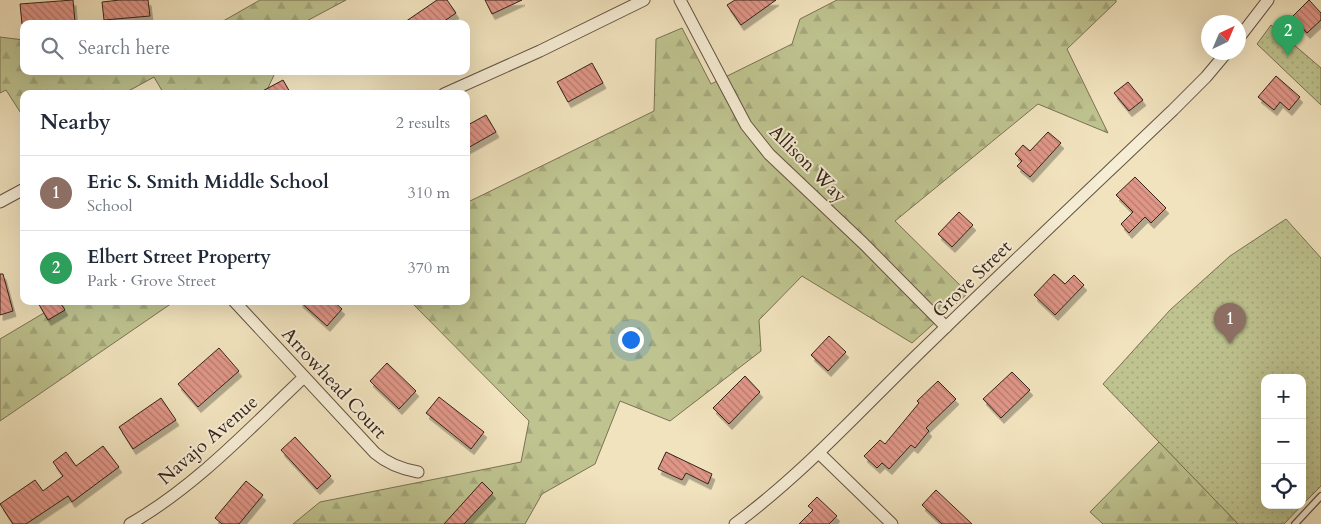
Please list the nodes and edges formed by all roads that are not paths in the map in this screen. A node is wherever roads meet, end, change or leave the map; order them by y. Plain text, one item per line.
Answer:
1 (644, 0) edge
2 (680, 0) edge
3 (1268, 0) edge
4 (1246, 29) edge
5 (1220, 60) edge
6 (453, 90) edge
7 (20, 191) edge
8 (0, 202) edge
9 (238, 305) edge
10 (946, 327) junction
11 (304, 377) junction
12 (819, 453) junction
13 (418, 472) dead end
14 (1321, 496) edge
15 (130, 524) edge
16 (735, 524) edge
17 (892, 524) edge
18 (1295, 524) edge

1 - 6 street
2 - 10 street, Allison Way
3 - 4 street
5 - 10 street, Grove Street
7 - 8 street
9 - 11 street, Arrowhead Court
10 - 12 street, Grove Street
11 - 13 street, Arrowhead Court
11 - 15 street, Navajo Avenue
12 - 16 street, Grove Street
12 - 17 street
14 - 18 lane

